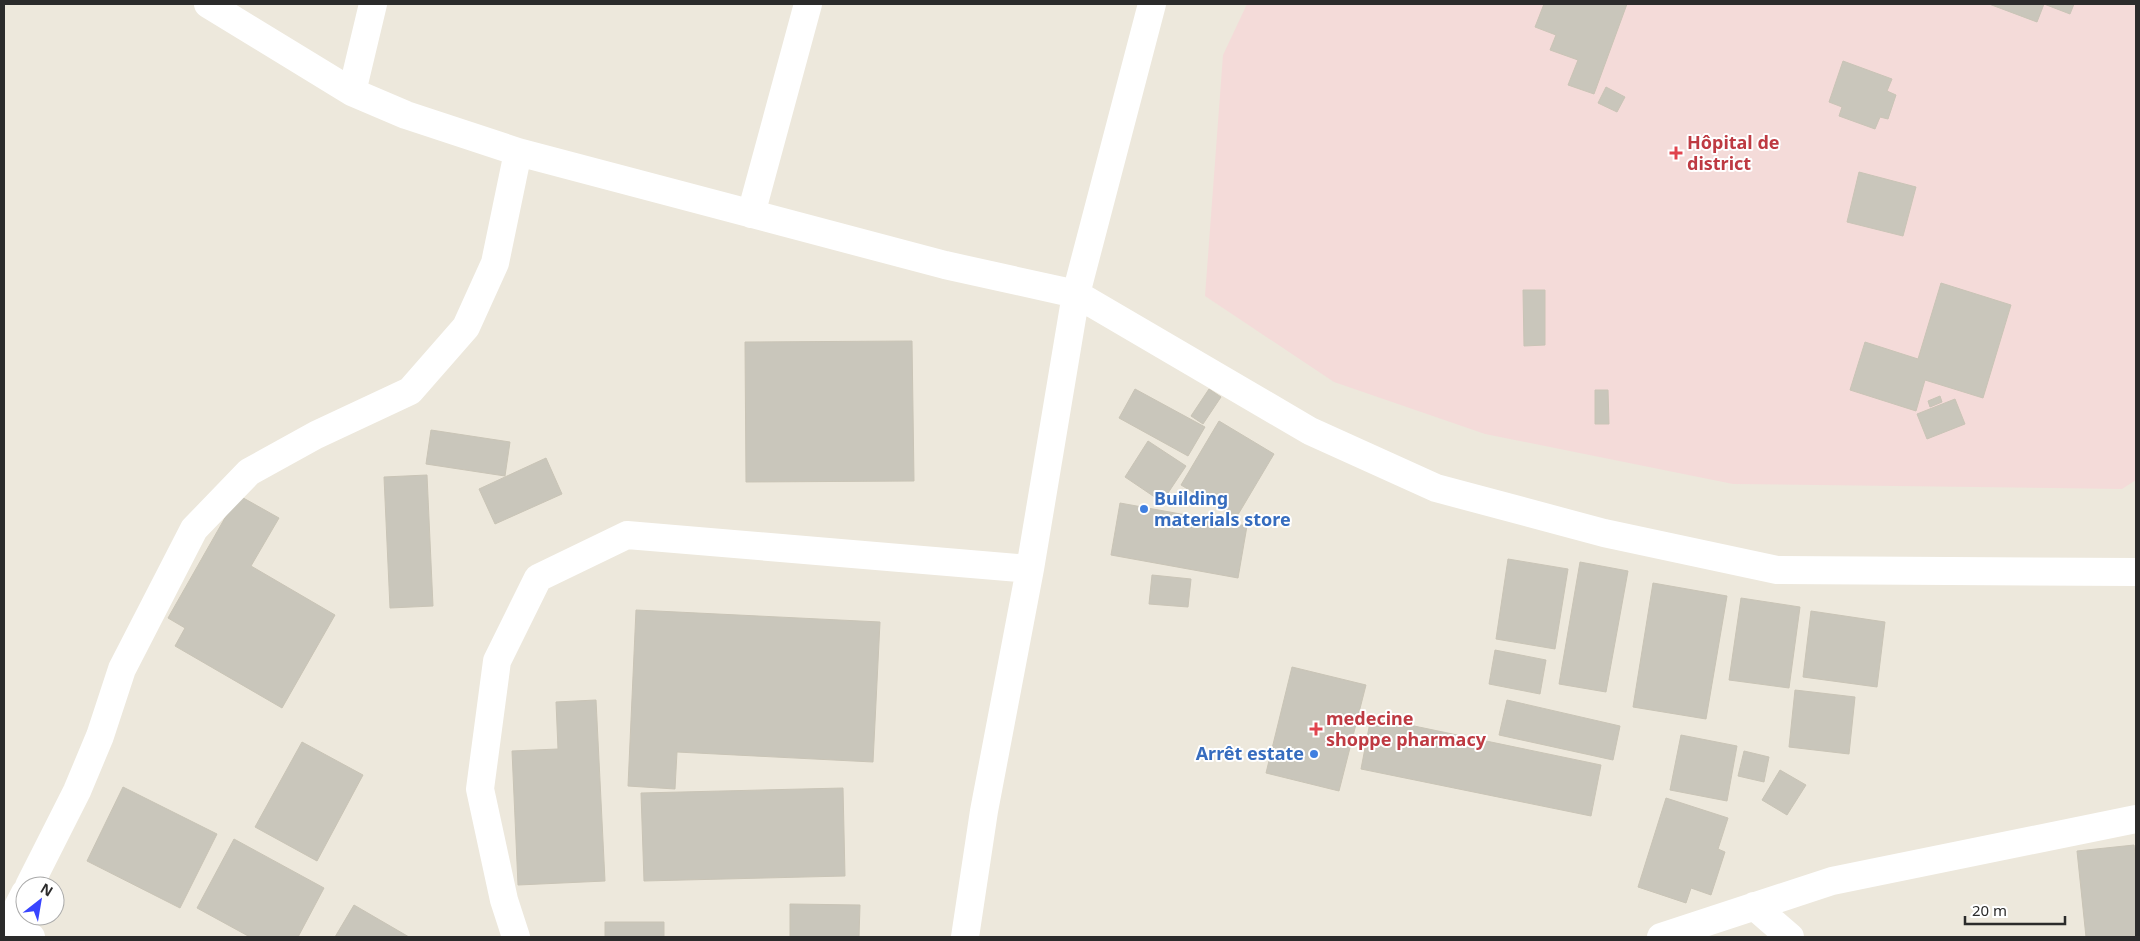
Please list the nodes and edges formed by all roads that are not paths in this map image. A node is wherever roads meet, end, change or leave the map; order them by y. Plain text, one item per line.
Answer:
1 (208, 4) edge
2 (373, 4) edge
3 (808, 4) edge
4 (1152, 4) edge
5 (352, 92) junction
6 (518, 152) junction
7 (751, 214) junction
8 (1076, 294) junction
9 (1030, 569) junction
10 (2136, 572) edge
11 (2136, 818) edge
12 (34, 876) edge
13 (1754, 906) junction
14 (516, 937) edge
15 (965, 937) edge
16 (1661, 937) edge
17 (1790, 937) edge

1 - 5 street
2 - 5 street
3 - 7 street
4 - 8 street
5 - 6 street
6 - 7 street
6 - 12 street
7 - 8 street
8 - 9 street
8 - 10 street
9 - 14 street
9 - 15 street
11 - 13 street
13 - 16 street
13 - 17 street

